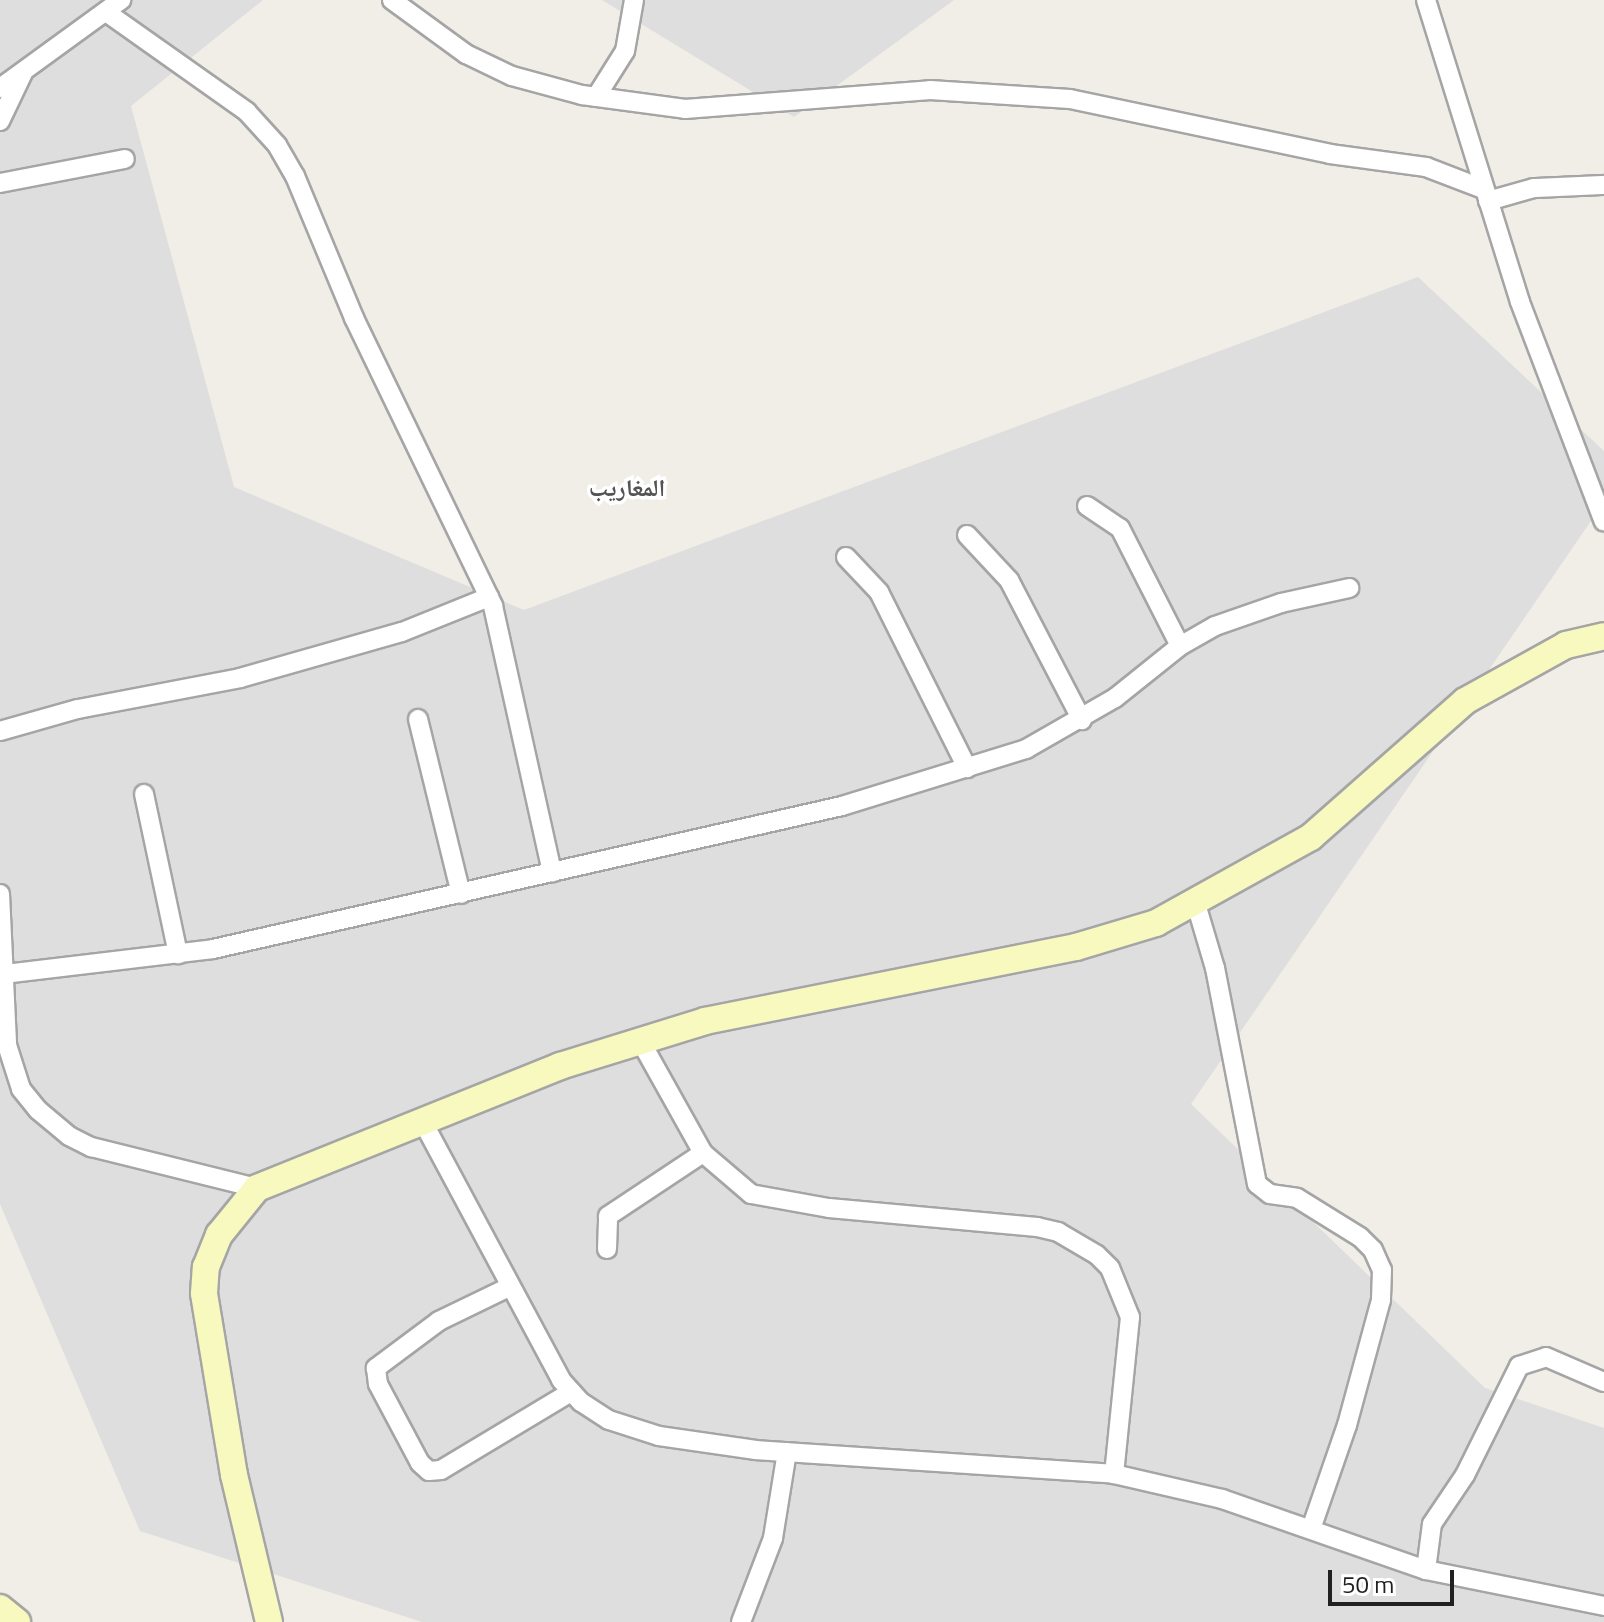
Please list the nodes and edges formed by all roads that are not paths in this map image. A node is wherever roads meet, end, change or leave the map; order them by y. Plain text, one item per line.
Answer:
1 (392, 0) edge
2 (634, 0) edge
3 (1426, 0) edge
4 (114, 6) edge
5 (25, 71) junction
6 (0, 88) edge
7 (596, 97) junction
8 (0, 121) edge
9 (125, 159) dead end
10 (0, 183) edge
11 (1604, 185) edge
12 (1486, 195) junction
13 (1087, 506) dead end
14 (1604, 522) edge
15 (967, 535) dead end
16 (846, 557) dead end
17 (1349, 588) dead end
18 (489, 597) junction
19 (1604, 636) edge
20 (1180, 646) junction
21 (418, 719) dead end
22 (1082, 720) junction
23 (0, 731) edge
24 (967, 768) junction
25 (144, 794) dead end
26 (552, 873) junction
27 (0, 894) edge
28 (461, 894) junction
29 (1196, 904) junction
30 (178, 954) junction
31 (4, 974) junction
32 (641, 1042) junction
33 (424, 1124) junction
34 (703, 1153) junction
35 (257, 1188) junction
36 (607, 1249) dead end
37 (507, 1288) junction
38 (1604, 1382) edge
39 (571, 1392) junction
40 (787, 1452) junction
41 (1114, 1474) junction
42 (1311, 1529) junction
43 (1426, 1570) junction
44 (1604, 1606) edge
45 (0, 1608) edge
46 (17, 1622) edge
47 (269, 1622) edge
48 (741, 1622) edge

1 - 7 street
2 - 7 street
3 - 12 street
4 - 5 street
4 - 18 street
5 - 6 street
5 - 8 street
7 - 12 street
9 - 10 street
11 - 12 street
12 - 14 street
13 - 20 street
15 - 22 street
16 - 24 street
17 - 20 street
18 - 23 street
18 - 26 street
19 - 29 street
20 - 22 street
21 - 28 street
22 - 24 street
24 - 26 street
25 - 30 street
26 - 28 street
27 - 31 street
28 - 30 street
29 - 32 street
29 - 42 street
30 - 31 street
31 - 35 street
32 - 33 street
32 - 34 street
33 - 35 street
33 - 37 street
34 - 36 street
34 - 41 street
35 - 47 street
37 - 39 street
37 - 39 street
38 - 43 street
39 - 40 street
40 - 41 street
40 - 48 street
41 - 42 street
42 - 43 street
43 - 44 street
45 - 46 street

